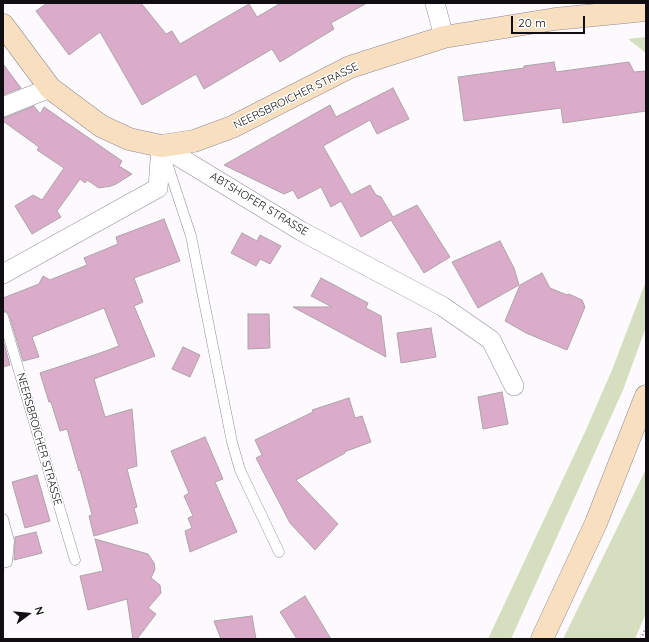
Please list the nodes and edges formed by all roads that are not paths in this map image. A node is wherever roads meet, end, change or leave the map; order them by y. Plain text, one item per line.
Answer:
1 (435, 3) edge
2 (646, 10) edge
3 (3, 24) edge
4 (444, 36) junction
5 (50, 88) junction
6 (3, 107) edge
7 (161, 146) junction
8 (3, 274) edge
9 (3, 317) edge
10 (514, 386) dead end
11 (646, 396) edge
12 (3, 519) edge
13 (279, 552) dead end
14 (75, 560) dead end
15 (3, 563) edge
16 (542, 639) edge

1 - 4 street
2 - 4 street, NEERSBROICHER STRASSE
3 - 5 street, ABTSHOFER STRASSE
4 - 7 street, NEERSBROICHER STRASSE
5 - 6 street
5 - 7 street, ABTSHOFER STRASSE
7 - 8 street
7 - 10 street, ABTSHOFER STRASSE
7 - 13 lane
9 - 14 lane, NEERSBROICHER STRASSE
11 - 16 street
12 - 15 lane

